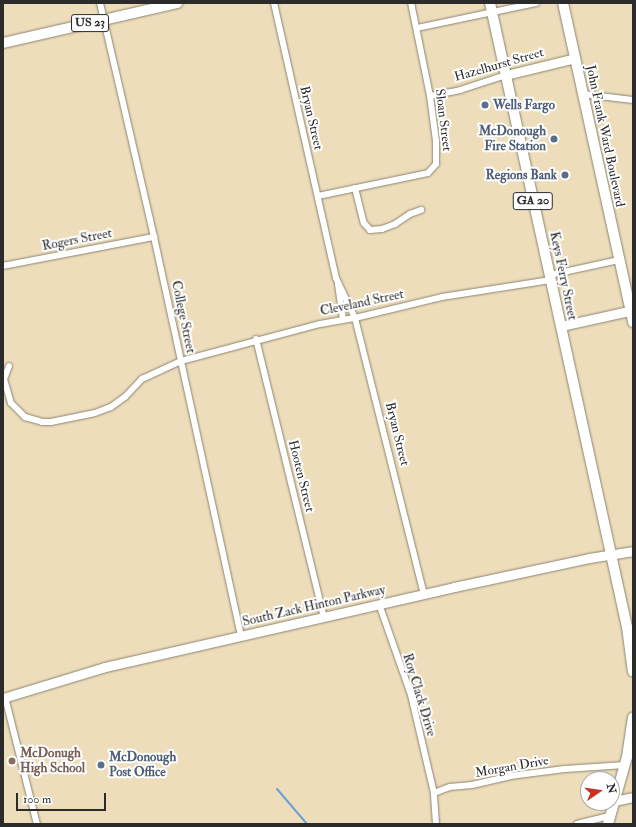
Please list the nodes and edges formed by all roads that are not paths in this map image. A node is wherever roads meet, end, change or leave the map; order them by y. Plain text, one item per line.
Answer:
1 (100, 3) edge
2 (177, 3) edge
3 (274, 3) edge
4 (411, 3) edge
5 (536, 3) edge
6 (563, 3) edge
7 (491, 8) edge
8 (104, 20) junction
9 (416, 28) junction
10 (3, 43) edge
11 (575, 58) junction
12 (506, 75) junction
13 (583, 94) junction
14 (430, 96) junction
15 (633, 100) edge
16 (355, 188) junction
17 (318, 196) junction
18 (421, 210) dead end
19 (154, 237) junction
20 (619, 260) junction
21 (3, 266) edge
22 (550, 278) junction
23 (338, 284) junction
24 (632, 310) edge
25 (355, 318) junction
26 (343, 319) junction
27 (633, 322) edge
28 (561, 326) junction
29 (256, 339) junction
30 (181, 361) junction
31 (8, 366) dead end
32 (633, 551) edge
33 (611, 554) junction
34 (424, 594) junction
35 (379, 604) junction
36 (324, 617) junction
37 (242, 636) junction
38 (633, 672) edge
39 (4, 697) edge
40 (633, 717) edge
41 (625, 765) junction
42 (620, 781) edge
43 (434, 793) junction
44 (633, 797) edge
45 (620, 800) edge
46 (609, 820) edge
47 (37, 824) edge
48 (436, 824) edge
49 (577, 824) edge

1 - 8 street, College Street
2 - 8 main road, US 23
3 - 17 street, Bryan Street
4 - 9 street, Sloan Street
5 - 7 street
6 - 11 main road, John Frank Ward Boulevard
7 - 9 street
7 - 12 main road, Keys Ferry Street / GA 20
8 - 10 main road, US 23
8 - 19 street, College Street
9 - 14 street, Sloan Street
11 - 12 main road, Hazelhurst Street
11 - 13 main road, John Frank Ward Boulevard
12 - 14 street, Hazelhurst Street
12 - 22 main road, Keys Ferry Street / GA 20
13 - 15 street
13 - 20 main road, John Frank Ward Boulevard
14 - 16 street, Sloan Street
16 - 17 street, Sloan Street
16 - 18 street
17 - 23 street, Bryan Street
19 - 21 street, Rogers Street
19 - 30 street, College Street
20 - 22 street, Cleveland Street
20 - 24 main road, John Frank Ward Boulevard
22 - 25 street, Cleveland Street
22 - 28 main road, Keys Ferry Street / GA 20
23 - 25 street, Bryan Street
23 - 26 street, Bryan Street
24 - 27 main road, John Frank Ward Boulevard
24 - 28 main road
25 - 26 street, Cleveland Street
25 - 34 street, Bryan Street
26 - 29 street, Cleveland Street
28 - 33 main road, Keys Ferry Street / GA 20
29 - 30 street, Cleveland Street
29 - 36 street, Hooten Street
30 - 31 street, Cleveland Street
30 - 37 street, College Street
32 - 33 main road, South Zack Hinton Parkway
33 - 34 main road, South Zack Hinton Parkway
33 - 38 main road, Keys Ferry Street
34 - 35 main road, South Zack Hinton Parkway
35 - 36 main road, South Zack Hinton Parkway
35 - 43 street, Roy Clack Drive
36 - 37 main road, South Zack Hinton Parkway
37 - 39 main road, South Zack Hinton Parkway
39 - 47 street
40 - 41 main road
41 - 42 main road
41 - 43 street, Morgan Drive
43 - 48 street
44 - 45 main road
46 - 49 street

